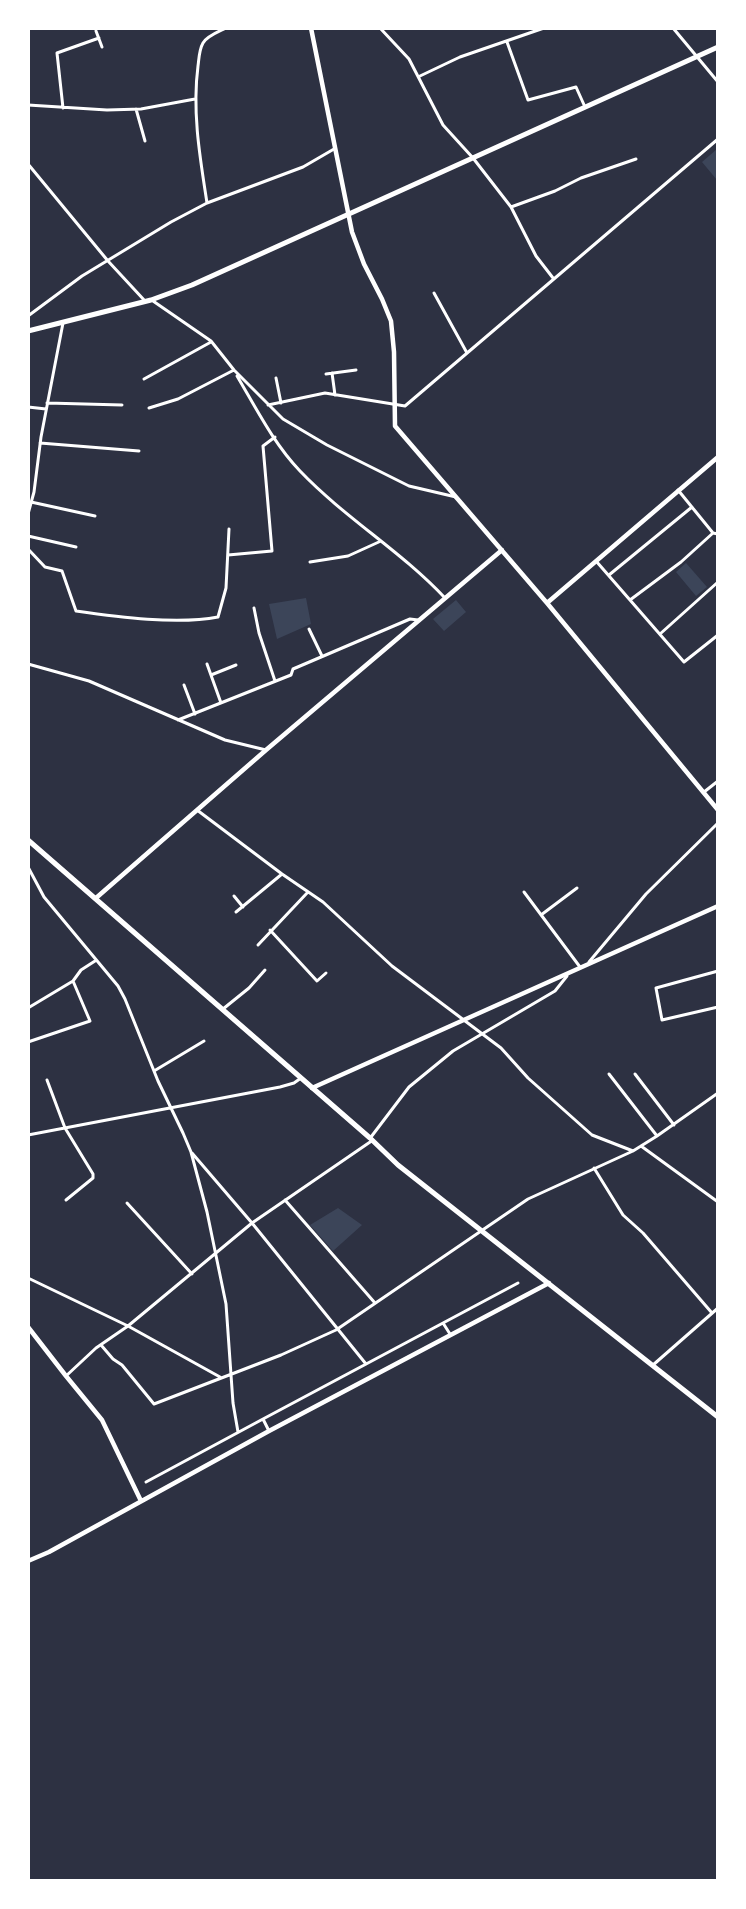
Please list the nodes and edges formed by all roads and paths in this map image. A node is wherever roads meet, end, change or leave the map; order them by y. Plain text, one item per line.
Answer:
1 (226, 28) edge
2 (311, 28) edge
3 (380, 28) edge
4 (544, 28) edge
5 (672, 28) edge
6 (96, 31) dead end
7 (99, 38) junction
8 (507, 42) junction
9 (102, 47) dead end
10 (717, 47) edge
11 (696, 57) junction
12 (420, 76) junction
13 (717, 82) edge
14 (195, 99) junction
15 (28, 105) edge
16 (585, 107) junction
17 (63, 108) junction
18 (136, 109) junction
19 (717, 139) edge
20 (145, 141) dead end
21 (334, 149) junction
22 (472, 158) junction
23 (636, 159) dead end
24 (28, 164) edge
25 (207, 204) junction
26 (511, 207) junction
27 (348, 215) junction
28 (108, 261) junction
29 (553, 279) junction
30 (434, 293) dead end
31 (148, 301) junction
32 (28, 316) edge
33 (63, 323) junction
34 (28, 331) edge
35 (211, 341) junction
36 (467, 353) junction
37 (234, 370) junction
38 (356, 370) dead end
39 (332, 373) junction
40 (326, 374) dead end
41 (276, 378) dead end
42 (144, 380) dead end
43 (335, 395) junction
44 (47, 403) junction
45 (281, 403) junction
46 (122, 405) dead end
47 (268, 405) junction
48 (395, 405) junction
49 (28, 407) edge
50 (149, 408) dead end
51 (46, 409) junction
52 (275, 437) junction
53 (40, 443) junction
54 (139, 451) dead end
55 (717, 457) edge
56 (678, 490) junction
57 (28, 492) edge
58 (34, 492) junction
59 (457, 497) junction
60 (32, 502) junction
61 (692, 507) junction
62 (28, 514) edge
63 (95, 516) dead end
64 (229, 529) dead end
65 (715, 534) edge
66 (28, 537) edge
67 (381, 541) junction
68 (76, 547) dead end
69 (28, 549) edge
70 (502, 550) junction
71 (228, 555) junction
72 (596, 561) junction
73 (310, 562) dead end
74 (609, 575) junction
75 (717, 582) edge
76 (445, 598) junction
77 (630, 600) junction
78 (547, 603) junction
79 (254, 608) dead end
80 (418, 620) junction
81 (309, 629) dead end
82 (660, 634) junction
83 (717, 635) edge
84 (322, 656) junction
85 (28, 664) edge
86 (207, 664) dead end
87 (236, 665) dead end
88 (211, 675) junction
89 (276, 681) junction
90 (184, 685) dead end
91 (221, 703) junction
92 (195, 714) junction
93 (178, 720) junction
94 (266, 750) junction
95 (717, 781) edge
96 (704, 792) junction
97 (197, 810) junction
98 (717, 810) edge
99 (717, 823) edge
100 (28, 840) edge
101 (28, 867) edge
102 (282, 874) junction
103 (577, 888) dead end
104 (308, 892) junction
105 (524, 892) dead end
106 (234, 896) dead end
107 (96, 898) junction
108 (717, 906) edge
109 (243, 907) junction
110 (236, 912) dead end
111 (541, 915) junction
112 (270, 930) junction
113 (258, 945) dead end
114 (95, 961) junction
115 (588, 963) junction
116 (580, 967) junction
117 (265, 970) dead end
118 (717, 971) edge
119 (570, 972) junction
120 (326, 973) dead end
121 (73, 981) junction
122 (717, 1007) edge
123 (28, 1008) edge
124 (223, 1009) junction
125 (462, 1020) junction
126 (481, 1035) junction
127 (204, 1041) dead end
128 (28, 1042) edge
129 (154, 1071) junction
130 (609, 1074) dead end
131 (635, 1074) dead end
132 (301, 1078) junction
133 (47, 1080) dead end
134 (312, 1088) junction
135 (717, 1094) edge
136 (172, 1107) junction
137 (674, 1125) junction
138 (65, 1128) junction
139 (28, 1135) edge
140 (657, 1136) junction
141 (371, 1139) junction
142 (641, 1146) junction
143 (633, 1151) junction
144 (191, 1152) junction
145 (594, 1168) junction
146 (66, 1200) dead end
147 (285, 1200) junction
148 (717, 1202) edge
149 (127, 1203) dead end
150 (252, 1222) junction
151 (479, 1230) junction
152 (216, 1253) junction
153 (192, 1274) junction
154 (28, 1278) edge
155 (518, 1283) dead end
156 (549, 1283) junction
157 (375, 1303) junction
158 (717, 1308) edge
159 (712, 1312) junction
160 (443, 1323) junction
161 (128, 1326) junction
162 (28, 1327) edge
163 (336, 1330) junction
164 (450, 1335) junction
165 (101, 1345) junction
166 (366, 1364) junction
167 (651, 1366) junction
168 (232, 1374) junction
169 (66, 1376) junction
170 (220, 1377) junction
171 (717, 1417) edge
172 (263, 1419) junction
173 (269, 1431) junction
174 (238, 1432) junction
175 (146, 1482) dead end
176 (141, 1501) junction
177 (28, 1561) edge

1 - 14 street
2 - 21 street
3 - 12 street
4 - 8 street
5 - 11 street
6 - 7 street
7 - 9 street
7 - 17 street
8 - 12 street
8 - 16 street
10 - 11 main road
11 - 13 street
11 - 16 main road
12 - 22 street
14 - 18 street
14 - 25 street
15 - 17 street
16 - 22 main road
17 - 18 street
18 - 20 street
19 - 29 street
21 - 25 street
21 - 27 street
22 - 26 street
22 - 27 main road
23 - 26 street
24 - 28 street
25 - 28 street
26 - 29 street
27 - 31 main road
27 - 48 street
28 - 31 street
28 - 32 street
29 - 36 street
30 - 36 street
31 - 33 main road
31 - 35 street
33 - 34 main road
33 - 44 street
35 - 37 street
35 - 42 street
36 - 48 street
37 - 47 street
37 - 50 street
37 - 52 street
38 - 39 street
39 - 40 street
39 - 43 street
41 - 45 street
43 - 45 street
43 - 48 street
44 - 46 street
44 - 51 street
45 - 47 street
47 - 59 street
48 - 59 street
49 - 51 street
51 - 53 street
52 - 67 street
52 - 71 street
53 - 54 street
53 - 58 street
55 - 56 street
56 - 61 street
56 - 72 street
57 - 58 street
58 - 60 street
59 - 70 street
60 - 62 street
60 - 63 street
61 - 65 street
61 - 74 street
64 - 71 street
65 - 77 street
66 - 68 street
67 - 73 street
67 - 76 street
69 - 71 street
70 - 76 street
70 - 78 street
72 - 74 street
72 - 78 street
74 - 77 street
75 - 82 street
76 - 80 street
77 - 82 street
78 - 96 street
79 - 89 street
80 - 84 street
80 - 94 street
81 - 84 street
82 - 83 street
84 - 89 street
85 - 93 street
86 - 88 street
87 - 88 street
88 - 91 street
89 - 91 street
90 - 92 street
91 - 92 street
92 - 93 street
93 - 94 street
94 - 97 street
95 - 96 street
96 - 98 street
97 - 102 street
97 - 107 street
99 - 115 street
100 - 107 main road
101 - 114 street
102 - 104 street
102 - 109 street
103 - 111 street
104 - 112 street
104 - 125 street
105 - 111 street
106 - 109 street
107 - 124 main road
108 - 115 street
109 - 110 street
111 - 116 street
112 - 113 street
112 - 120 street
114 - 121 street
114 - 129 street
115 - 116 street
116 - 119 street
117 - 124 street
118 - 122 street
119 - 125 street
119 - 126 street
121 - 123 street
121 - 128 street
124 - 132 main road
125 - 126 street
125 - 134 street
126 - 141 street
126 - 143 street
127 - 129 street
129 - 136 street
130 - 140 street
131 - 137 street
132 - 134 main road
132 - 136 street
133 - 138 street
134 - 141 main road
135 - 137 street
136 - 138 street
136 - 144 street
137 - 140 street
138 - 139 street
138 - 146 street
140 - 142 street
141 - 147 street
141 - 151 main road
142 - 143 street
142 - 148 street
143 - 145 street
144 - 150 street
144 - 152 street
145 - 151 street
145 - 159 street
147 - 150 street
147 - 157 street
149 - 153 street
150 - 152 street
150 - 163 street
151 - 156 main road
151 - 157 street
152 - 153 street
152 - 168 street
153 - 161 street
154 - 161 street
155 - 160 street
156 - 164 street
156 - 167 main road
157 - 163 street
158 - 159 street
159 - 167 street
160 - 164 street
160 - 166 street
161 - 165 street
161 - 170 street
162 - 169 street
163 - 166 street
163 - 168 street
164 - 173 street
165 - 169 street
165 - 170 street
166 - 172 street
167 - 171 main road
168 - 170 street
168 - 174 street
169 - 176 street
172 - 173 street
172 - 174 street
173 - 176 street
174 - 175 street
176 - 177 street

